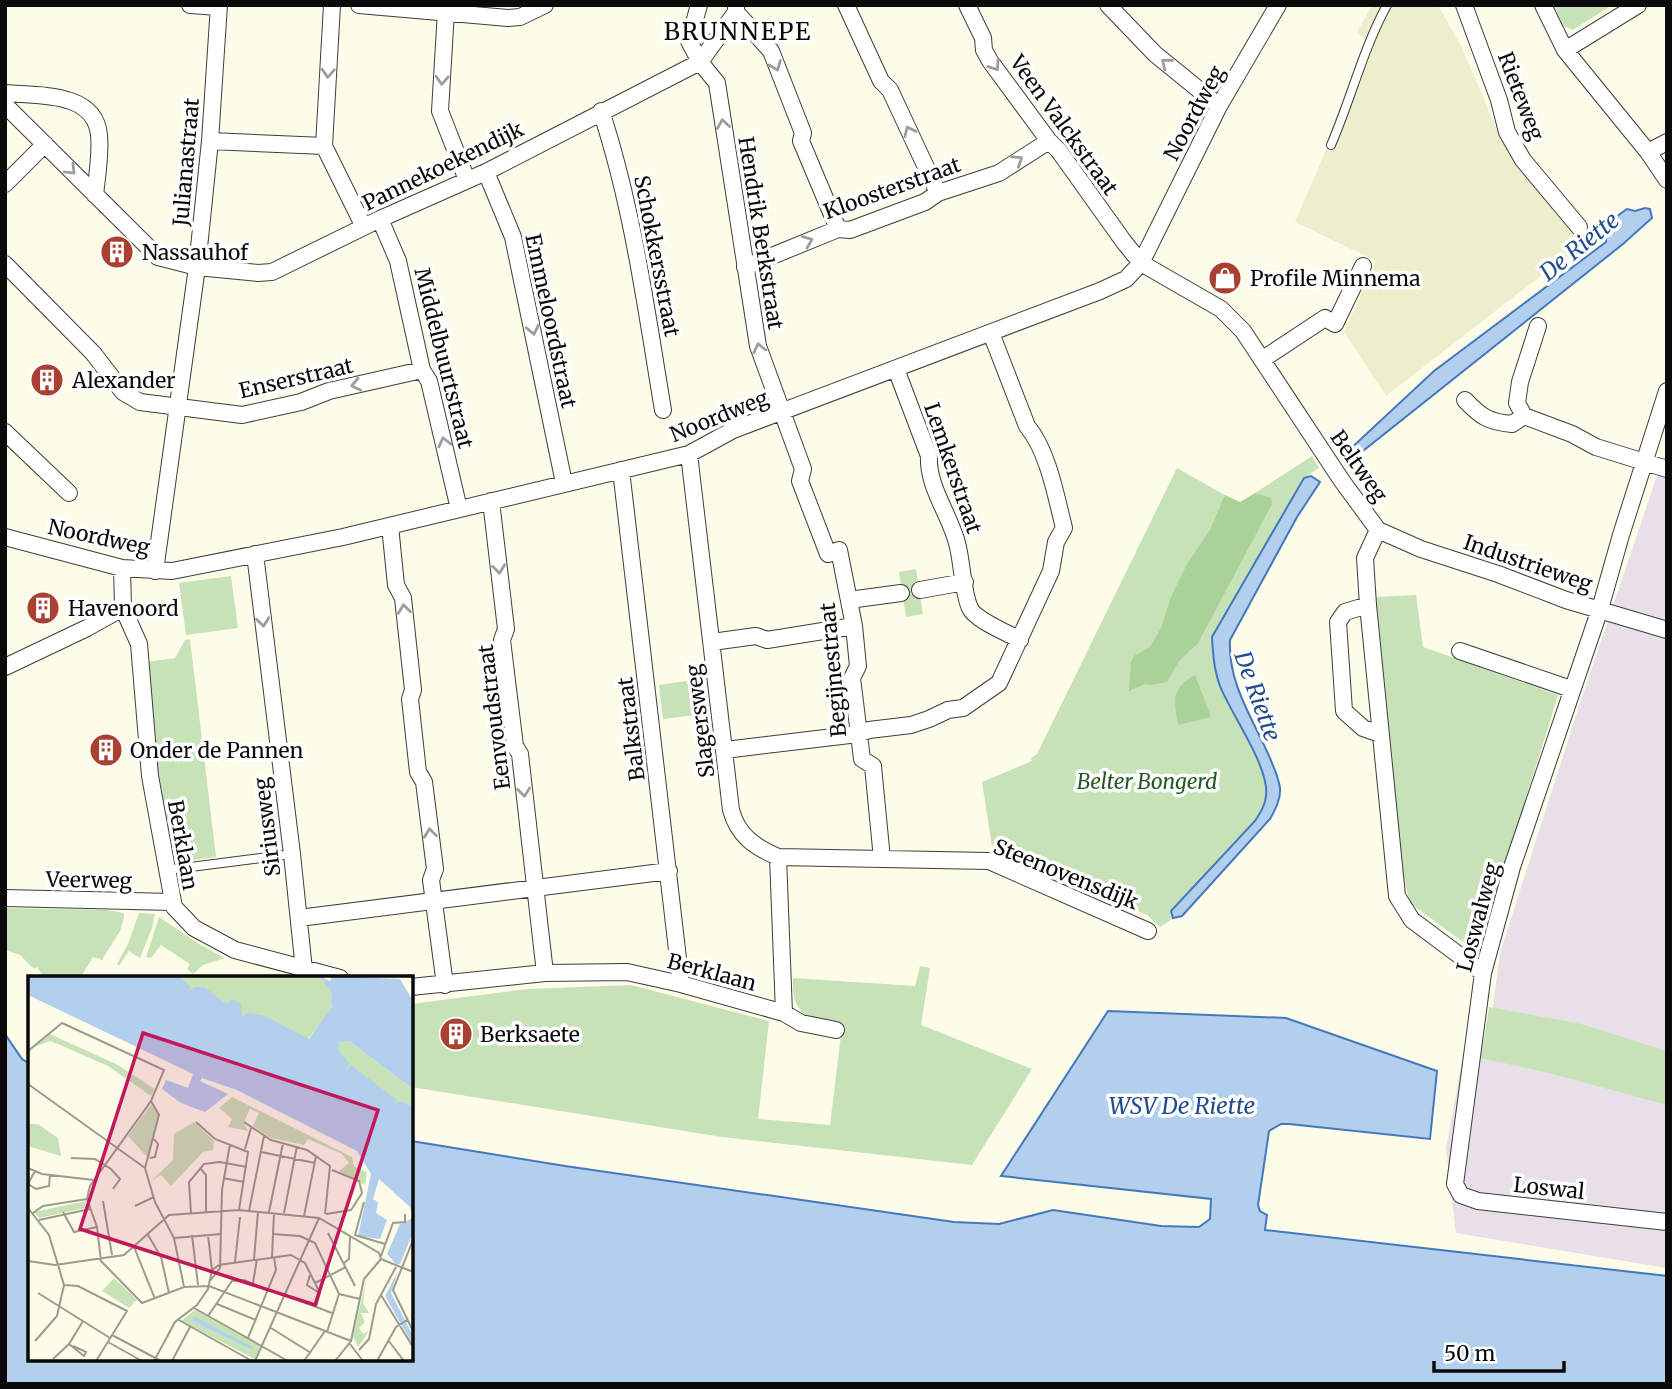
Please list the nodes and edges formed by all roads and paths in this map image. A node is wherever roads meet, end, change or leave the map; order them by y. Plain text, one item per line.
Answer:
1 (190, 5) edge
2 (332, 5) edge
3 (359, 5) edge
4 (545, 5) edge
5 (699, 5) edge
6 (846, 5) edge
7 (967, 5) edge
8 (1108, 5) edge
9 (1278, 5) edge
10 (1387, 5) edge
11 (1464, 5) edge
12 (1543, 5) edge
13 (1638, 5) edge
14 (219, 6) edge
15 (736, 9) edge
16 (446, 11) junction
17 (1565, 50) junction
18 (700, 62) junction
19 (5, 93) edge
20 (5, 105) edge
21 (1219, 106) junction
22 (601, 111) junction
23 (210, 141) junction
24 (1049, 141) junction
25 (1667, 142) edge
26 (45, 144) junction
27 (1331, 145) dead end
28 (324, 146) junction
29 (1648, 152) junction
30 (486, 172) junction
31 (467, 180) junction
32 (1667, 180) edge
33 (5, 184) edge
34 (938, 193) junction
35 (95, 195) junction
36 (380, 219) junction
37 (364, 227) junction
38 (1579, 227) dead end
39 (838, 229) junction
40 (1141, 263) junction
41 (5, 264) edge
42 (1363, 266) dead end
43 (197, 267) junction
44 (745, 267) junction
45 (1538, 326) dead end
46 (991, 333) junction
47 (1263, 359) junction
48 (896, 369) junction
49 (422, 370) junction
50 (1667, 391) edge
51 (1465, 400) dead end
52 (179, 407) junction
53 (663, 410) dead end
54 (782, 412) junction
55 (1524, 416) junction
56 (5, 432) edge
57 (690, 454) junction
58 (1644, 462) junction
59 (1667, 469) edge
60 (621, 470) junction
61 (564, 483) junction
62 (69, 493) dead end
63 (491, 501) junction
64 (459, 509) junction
65 (390, 526) junction
66 (1378, 530) junction
67 (5, 537) edge
68 (255, 554) junction
69 (122, 568) junction
70 (155, 571) junction
71 (965, 582) junction
72 (920, 590) dead end
73 (901, 593) dead end
74 (849, 600) junction
75 (1368, 605) junction
76 (123, 608) junction
77 (1600, 608) junction
78 (854, 626) junction
79 (1667, 629) edge
80 (1020, 640) junction
81 (712, 642) junction
82 (1460, 652) dead end
83 (5, 667) edge
84 (1571, 689) junction
85 (858, 734) junction
86 (1380, 734) junction
87 (724, 750) junction
88 (292, 854) junction
89 (778, 857) junction
90 (882, 859) junction
91 (167, 870) junction
92 (669, 871) junction
93 (534, 886) junction
94 (5, 898) edge
95 (434, 900) junction
96 (172, 902) junction
97 (299, 918) junction
98 (1148, 931) dead end
99 (304, 970) junction
100 (545, 973) junction
101 (1483, 973) junction
102 (331, 976) edge
103 (681, 984) junction
104 (445, 985) junction
105 (413, 987) edge
106 (784, 1013) junction
107 (836, 1030) dead end
108 (1457, 1163) joint
109 (1667, 1222) edge

1 - 14 street
2 -> 28 street
3 - 16 street
4 - 16 street
5 - 18 street, Hendrik Berkstraat
34 -> 6 street
7 -> 24 street, Veen Valckstraat
21 -> 8 street
9 - 21 street, Noordweg
10 - 27 lane
11 - 38 street, Rieteweg
12 - 17 street
13 - 17 street
14 - 23 street, Julianastraat
15 - 18 street
15 -> 39 street
16 -> 31 street
17 - 29 street
18 - 22 street, Pannekoekendijk
44 -> 18 street, Hendrik Berkstraat
19 - 35 street
20 - 26 street, Pannekoekendijk
21 - 40 street, Noordweg
22 - 30 street, Pannekoekendijk
22 - 53 street, Schokkersstraat
23 - 28 street
23 - 43 street, Julianastraat
34 -> 24 street, Kloosterstraat
24 - 40 street, Veen Valckstraat
25 - 29 street
26 - 33 street
26 -> 35 street, Pannekoekendijk
28 - 37 street
29 - 32 street
30 - 31 street, Pannekoekendijk
30 -> 61 street, Emmeloordstraat
31 - 36 street, Pannekoekendijk
34 - 39 street, Kloosterstraat
35 - 43 street, Pannekoekendijk
36 - 37 street, Pannekoekendijk
36 - 49 street, Middelbuurtstraat
37 - 43 street, Pannekoekendijk
44 -> 39 street, Kloosterstraat
40 - 46 street, Noordweg
40 - 47 street, Beltweg
41 - 52 street, Enserstraat
42 - 47 street
43 - 52 street, Julianastraat
54 -> 44 street, Hendrik Berkstraat
45 - 55 street
46 - 48 street, Noordweg
46 - 80 street
47 - 66 street, Beltweg
48 - 54 street, Noordweg
48 - 71 street, Lemkerstraat
49 -> 52 street, Enserstraat
64 -> 49 street, Middelbuurtstraat
50 - 58 street, Loswalweg
51 - 55 street
52 - 70 street, Julianastraat
54 - 57 street, Noordweg
54 - 74 street, Begijnestraat
55 - 58 street
56 - 62 street
57 - 60 street, Noordweg
57 - 81 street, Slagersweg
58 - 59 street
58 - 77 street, Loswalweg
60 - 61 street, Noordweg
60 - 92 street, Balkstraat
61 - 63 street, Noordweg
63 - 64 street, Noordweg
63 -> 93 street, Eenvoudstraat
64 - 65 street, Noordweg
65 - 68 street, Noordweg
95 -> 65 street
66 - 75 street, Beltweg
66 - 77 street, Industrieweg
67 - 69 street, Noordweg
68 - 70 street, Noordweg
68 -> 88 street, Siriusweg
69 - 70 street, Noordweg
69 - 76 street
71 - 72 street
71 - 80 street, Lemkerstraat
73 - 74 street
74 - 78 street, Begijnestraat
75 - 86 street, Beltweg
75 - 86 street
76 - 83 street
76 - 91 street, Berklaan
77 - 79 street, Industrieweg
77 - 84 street, Loswalweg
78 - 81 street
78 - 85 street, Begijnestraat
80 - 85 street
81 - 87 street, Slagersweg
82 - 84 street
84 - 101 street, Loswalweg
85 - 87 street
85 - 90 street, Begijnestraat
86 - 101 street, Beltweg
87 - 89 street, Slagersweg
88 - 91 lane
88 - 97 street, Siriusweg
89 - 90 street, Slagersweg
89 - 106 street
90 - 98 street, Steenovensdijk
91 - 96 street, Berklaan
92 - 93 street
92 - 103 street, Balkstraat
93 - 95 street
93 - 100 street
94 - 96 street, Veerweg
95 - 97 street
95 - 104 street
96 - 99 street, Berklaan
97 - 99 street, Siriusweg
99 - 102 street, Berklaan
100 - 103 street, Berklaan
100 - 104 street, Berklaan
101 - 108 street, Loswalweg
103 - 106 street, Berklaan
104 - 105 street, Berklaan
106 - 107 street, Berklaan
108 - 109 street, Loswal

